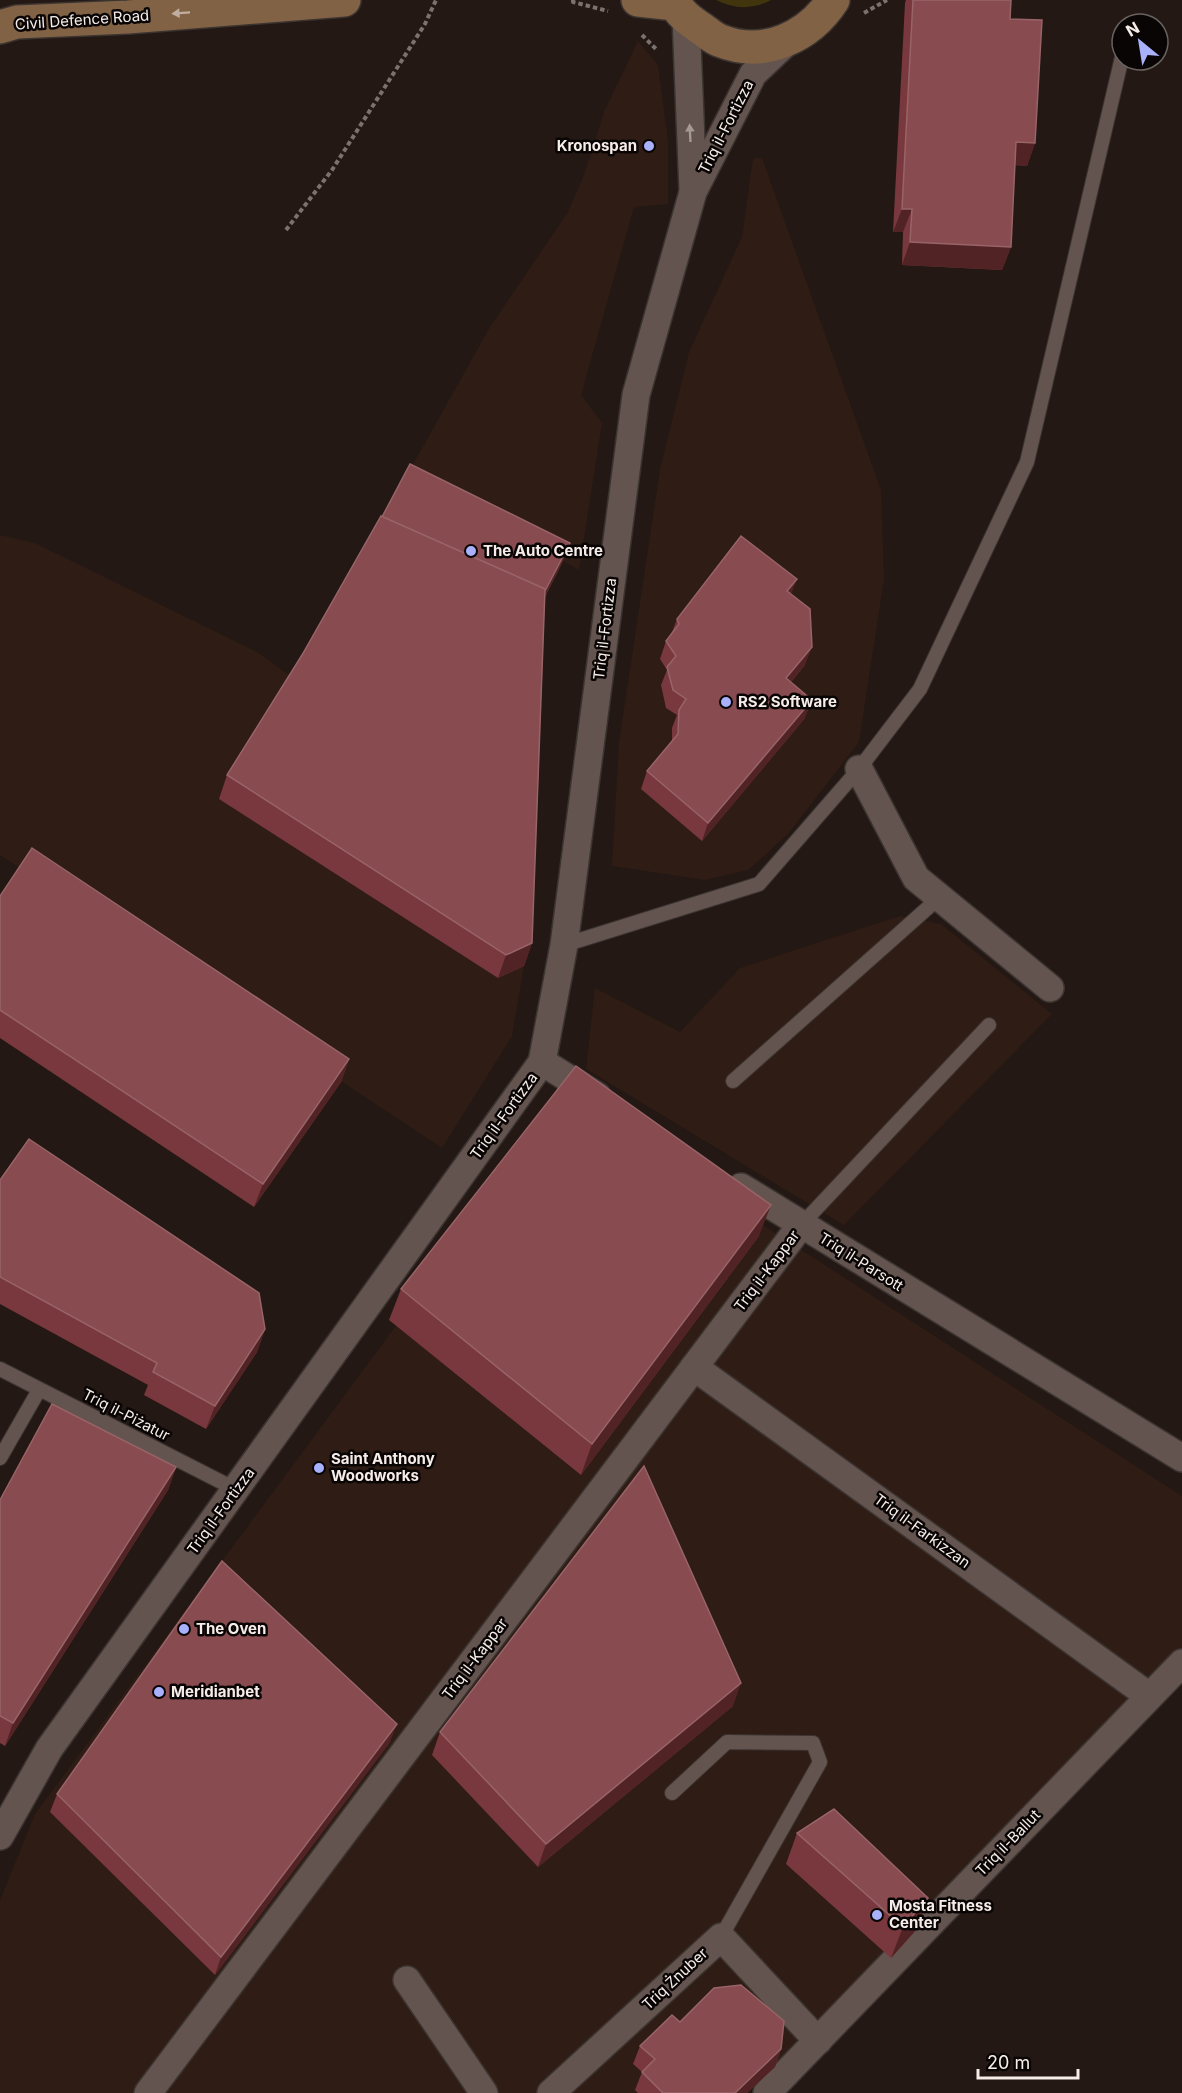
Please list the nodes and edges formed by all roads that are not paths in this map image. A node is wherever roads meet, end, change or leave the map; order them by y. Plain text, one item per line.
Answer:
1 (37, 0) edge
2 (344, 0) edge
3 (638, 0) edge
4 (833, 0) edge
5 (0, 5) edge
6 (678, 7) edge
7 (0, 27) edge
8 (790, 39) junction
9 (1118, 72) edge
10 (693, 192) junction
11 (859, 769) junction
12 (940, 897) junction
13 (564, 945) junction
14 (1050, 988) dead end
15 (989, 1025) dead end
16 (542, 1062) junction
17 (733, 1081) dead end
18 (622, 1112) edge
19 (721, 1175) edge
20 (801, 1225) junction
21 (694, 1367) junction
22 (0, 1369) edge
23 (39, 1390) junction
24 (0, 1458) edge
25 (1182, 1458) edge
26 (237, 1490) junction
27 (1182, 1663) edge
28 (1149, 1696) junction
29 (672, 1793) dead end
30 (0, 1836) edge
31 (721, 1937) junction
32 (407, 1980) dead end
33 (818, 2041) junction
34 (148, 2093) edge
35 (484, 2093) edge
36 (551, 2093) edge
37 (767, 2093) edge

1 - 5 main road, Civil Defence Road
2 -> 7 main road, Civil Defence Road
3 - 6 main road
4 - 8 main road
6 - 8 main road
10 -> 6 street, Triq il-Fortizza
8 - 10 street, Triq il-Fortizza
9 - 11 lane
10 - 13 street, Triq il-Fortizza
11 - 12 street
11 - 13 lane
12 - 14 street
12 - 17 lane
13 - 16 street, Triq il-Fortizza
15 - 20 lane
16 - 18 street
16 - 26 street, Triq il-Fortizza
19 - 20 street, Triq il-Parsott
20 - 21 street, Triq il-Kappar
20 - 25 street, Triq il-Parsott
21 - 28 street, Triq il-Farkizzan
21 - 34 street, Triq il-Kappar
22 - 23 lane, Triq il-Piżatur
23 - 24 lane
23 - 26 lane, Triq il-Piżatur
26 - 30 street, Triq il-Fortizza
27 - 28 street
28 - 33 street, Triq il-Ballut
29 - 31 lane
31 - 33 street, Triq Żnuber
31 - 36 street, Triq Żnuber
32 - 35 street
33 - 37 street, Triq il-Ballut

